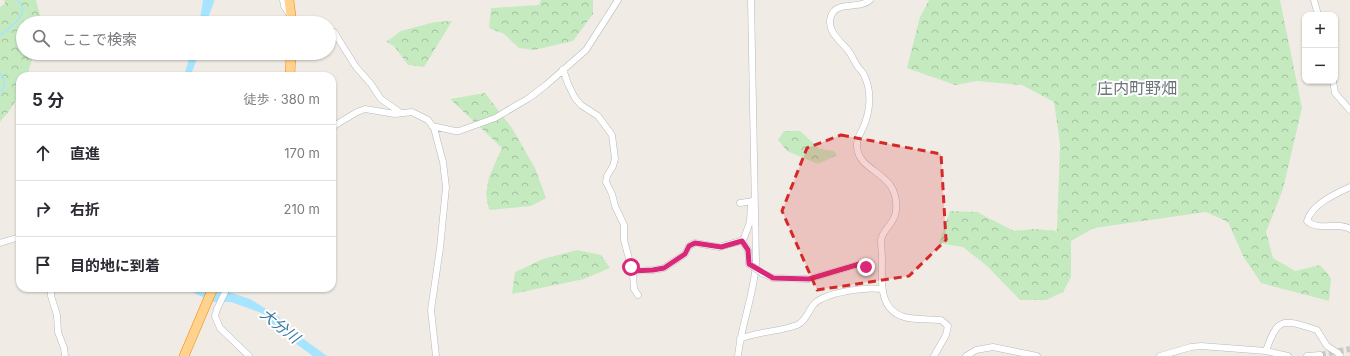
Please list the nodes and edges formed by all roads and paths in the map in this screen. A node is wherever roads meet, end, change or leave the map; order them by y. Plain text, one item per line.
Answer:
1 (282, 0) edge
2 (289, 0) edge
3 (618, 0) edge
4 (751, 0) edge
5 (870, 0) edge
6 (1314, 0) edge
7 (1317, 12) edge
8 (290, 16) edge
9 (292, 16) edge
10 (336, 35) edge
11 (291, 60) edge
12 (563, 70) junction
13 (290, 72) edge
14 (1333, 84) edge
15 (1350, 110) edge
16 (401, 113) junction
17 (336, 125) edge
18 (432, 126) junction
19 (1350, 187) edge
20 (754, 201) junction
21 (740, 203) dead end
22 (1350, 229) edge
23 (16, 238) edge
24 (742, 241) junction
25 (0, 243) edge
26 (632, 271) junction
27 (868, 272) dead end
28 (882, 289) junction
29 (51, 292) edge
30 (211, 292) edge
31 (225, 292) edge
32 (638, 294) dead end
33 (740, 339) junction
34 (1266, 351) junction
35 (1320, 355) dead end
36 (65, 356) edge
37 (184, 356) edge
38 (249, 356) edge
39 (436, 356) edge
40 (738, 356) edge
41 (934, 356) edge
42 (966, 356) edge
43 (1037, 356) edge
44 (1160, 356) edge
45 (1288, 356) edge
46 (1307, 356) edge
47 (1340, 356) edge

1 - 8 street
2 - 9 highway
3 - 12 street
4 - 20 street
5 - 28 street
6 - 7 street
10 - 16 street
11 - 13 highway
12 - 18 street
12 - 26 street
14 - 15 street
16 - 17 street
16 - 18 street
18 - 39 street
19 - 22 street
20 - 21 street
20 - 24 street
20 - 33 street
23 - 25 street
24 - 26 street
24 - 27 street, bridge
26 - 32 street
28 - 33 street
28 - 41 street
29 - 36 street
30 - 37 highway
31 - 38 street
33 - 40 street
34 - 44 street
34 - 45 street
34 - 47 street
35 - 46 street
42 - 43 street

